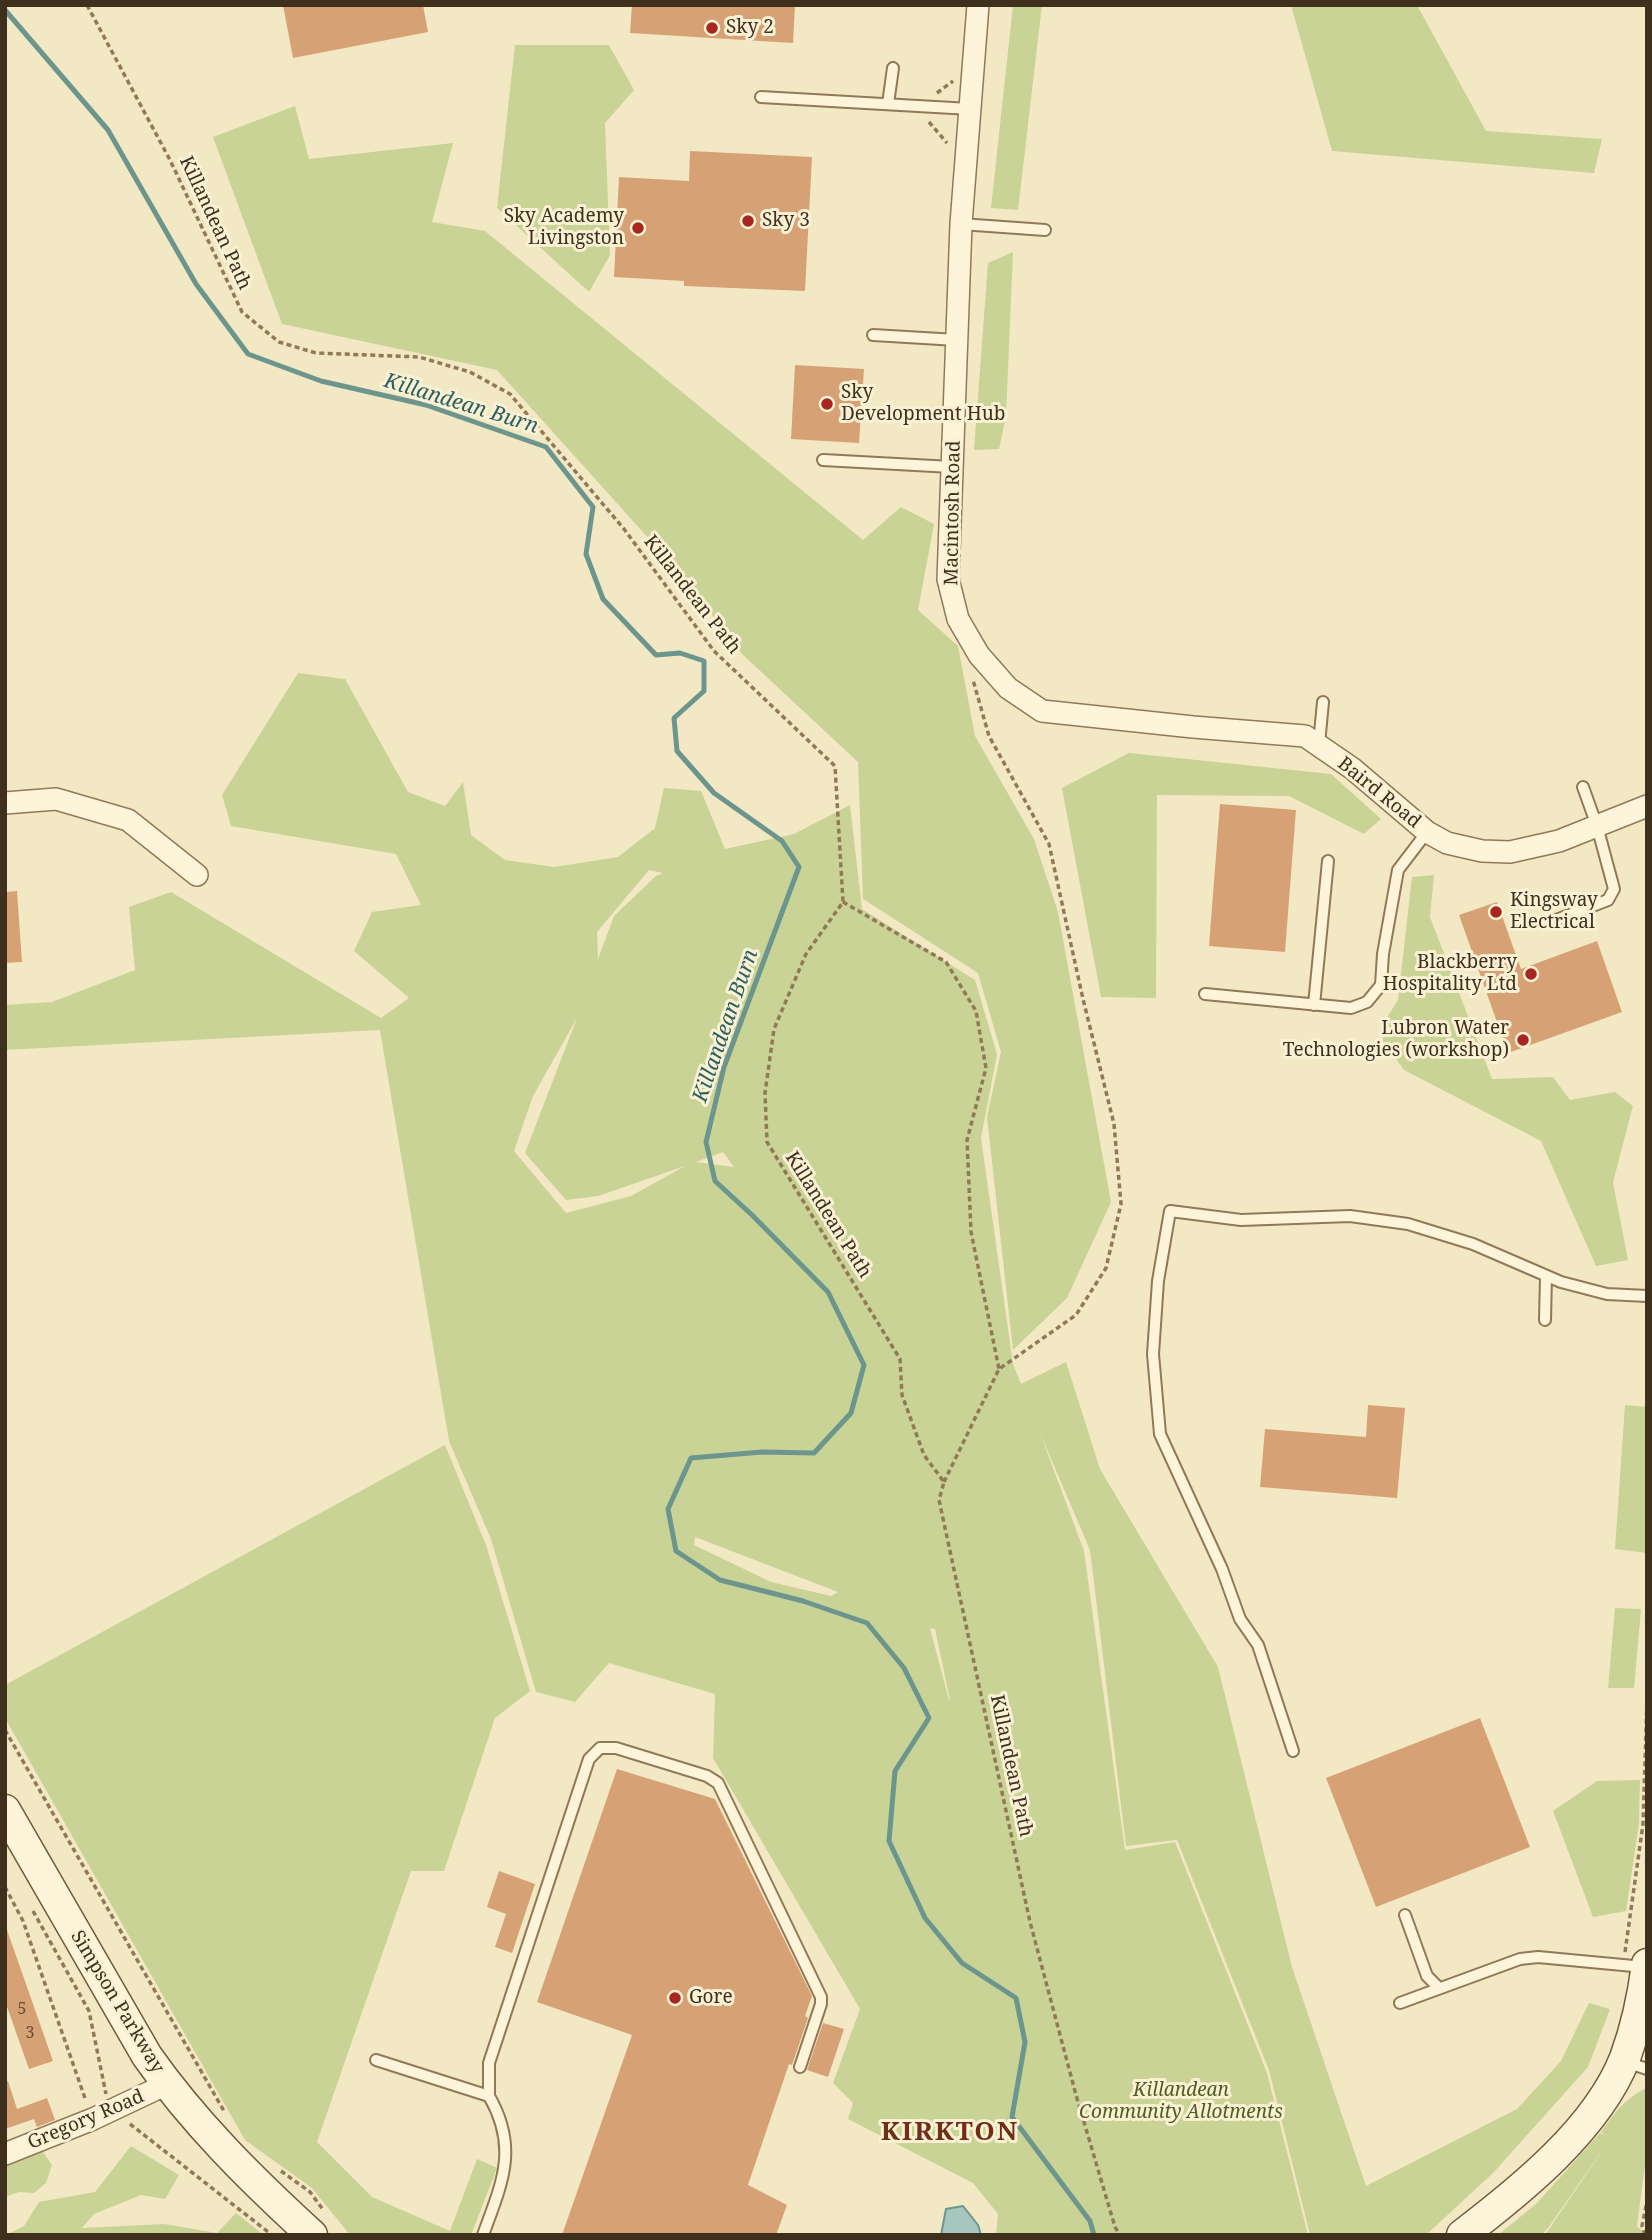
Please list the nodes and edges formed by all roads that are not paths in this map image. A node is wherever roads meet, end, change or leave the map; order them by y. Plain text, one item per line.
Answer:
1 (978, 5) edge
2 (893, 68) dead end
3 (761, 97) dead end
4 (888, 104) junction
5 (970, 109) junction
6 (961, 224) junction
7 (1045, 230) dead end
8 (873, 335) dead end
9 (957, 340) junction
10 (822, 460) dead end
11 (952, 467) junction
12 (1323, 702) dead end
13 (1107, 719) joint
14 (1319, 744) junction
15 (1583, 787) dead end
16 (5, 803) edge
17 (1647, 806) edge
18 (1597, 826) junction
19 (1427, 832) junction
20 (1328, 861) dead end
21 (197, 875) dead end
22 (1551, 922) dead end
23 (1205, 994) dead end
24 (1314, 1005) junction
25 (1546, 1276) junction
26 (1647, 1296) edge
27 (1545, 1320) dead end
28 (1293, 1751) dead end
29 (5, 1810) edge
30 (1405, 1915) dead end
31 (1639, 1965) edge
32 (1439, 1987) junction
33 (1400, 2003) dead end
34 (376, 2060) dead end
35 (1635, 2065) edge
36 (800, 2067) dead end
37 (167, 2084) junction
38 (489, 2096) junction
39 (5, 2154) edge
40 (312, 2235) edge
41 (483, 2235) edge
42 (1462, 2235) edge

1 - 5 street, Macintosh Road
2 - 4 lane
3 - 4 lane
4 - 5 lane
5 - 6 street, Macintosh Road
6 - 7 lane
6 - 9 street, Macintosh Road
8 - 9 lane
9 - 11 street, Macintosh Road
10 - 11 lane
11 - 13 street, Macintosh Road
12 - 14 lane
13 - 14 street, Baird Road
14 - 19 street, Baird Road
15 - 18 lane
16 - 21 street
17 - 18 street, Baird Road
18 - 19 street, Baird Road
18 - 22 lane
19 - 24 lane
20 - 24 lane
23 - 24 lane
25 - 26 lane
25 - 27 lane
25 - 28 lane
29 - 37 main road, Simpson Parkway
30 - 32 lane
31 - 32 lane
31 - 35 main road
32 - 33 lane
34 - 38 lane
35 - 42 main road
36 - 38 lane
37 - 39 street, Gregory Road
37 - 40 main road, Simpson Parkway
38 - 41 lane

